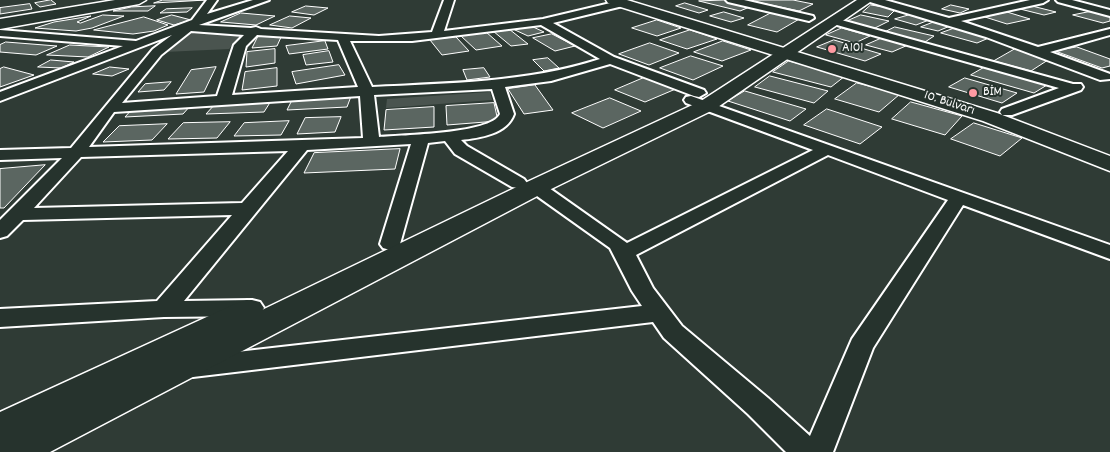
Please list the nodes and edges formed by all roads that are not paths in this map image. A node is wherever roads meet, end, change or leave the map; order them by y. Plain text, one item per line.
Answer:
1 (102, 0) edge
2 (139, 0) edge
3 (212, 0) edge
4 (264, 0) edge
5 (449, 0) edge
6 (866, 0) edge
7 (873, 0) edge
8 (1043, 0) edge
9 (1061, 0) edge
10 (622, 1) edge
11 (739, 1) edge
12 (922, 4) dead end
13 (911, 10) junction
14 (1110, 12) edge
15 (827, 13) edge
16 (0, 18) edge
17 (948, 21) junction
18 (543, 22) junction
19 (0, 24) edge
20 (192, 25) junction
21 (256, 30) junction
22 (1110, 32) edge
23 (0, 33) edge
24 (437, 35) junction
25 (23, 36) junction
26 (342, 37) junction
27 (0, 43) edge
28 (139, 43) junction
29 (780, 47) junction
30 (1039, 51) junction
31 (610, 60) junction
32 (1108, 76) edge
33 (498, 86) junction
34 (1073, 88) junction
35 (367, 91) junction
36 (0, 97) edge
37 (699, 99) junction
38 (222, 101) junction
39 (110, 108) junction
40 (1007, 112) junction
41 (451, 136) junction
42 (421, 139) junction
43 (371, 143) junction
44 (302, 146) junction
45 (827, 149) junction
46 (1110, 151) edge
47 (75, 154) junction
48 (0, 155) edge
49 (1110, 164) edge
50 (527, 185) junction
51 (958, 198) junction
52 (248, 209) junction
53 (7, 222) edge
54 (390, 244) junction
55 (1110, 252) edge
56 (624, 253) junction
57 (256, 308) junction
58 (164, 309) junction
59 (658, 313) junction
60 (0, 318) edge
61 (176, 368) junction
62 (0, 431) edge
63 (11, 452) edge
64 (806, 452) edge
65 (818, 452) edge

1 - 16 main road
2 - 19 main road
3 - 20 street
4 - 20 street
5 - 24 street
6 - 15 main road
7 - 13 street
8 - 17 street
9 - 14 street
10 - 18 street
10 - 29 main road
11 - 15 street
12 - 13 street
13 - 17 street
15 - 29 main road
15 - 34 street
17 - 30 street
18 - 24 street
18 - 31 street
20 - 21 street
20 - 28 street
20 - 39 street
21 - 26 street
21 - 38 street
22 - 30 street
23 - 25 street
24 - 26 street
25 - 27 street
25 - 28 street
26 - 35 street
28 - 36 street
29 - 37 main road
29 - 40 main road, 10. Bulvarı
29 - 49 main road, 10. Bulvarı
30 - 32 street
31 - 33 street
31 - 37 street
32 - 34 street
33 - 35 street
33 - 41 street
34 - 40 street
35 - 38 street
35 - 43 street
37 - 45 street
37 - 50 main road
38 - 39 street
39 - 47 street
40 - 46 main road, 10. Bulvarı
41 - 42 street
41 - 50 street
42 - 43 street
42 - 54 street
43 - 44 street
44 - 47 street
44 - 52 street
45 - 51 street
45 - 56 street
47 - 48 street
47 - 53 street
50 - 54 main road
50 - 56 street
50 - 61 main road
51 - 55 street
51 - 65 street
52 - 53 street
52 - 58 street
54 - 57 main road
56 - 59 street
57 - 58 street
57 - 62 main road
58 - 60 street
59 - 61 street
59 - 64 street
61 - 63 main road

